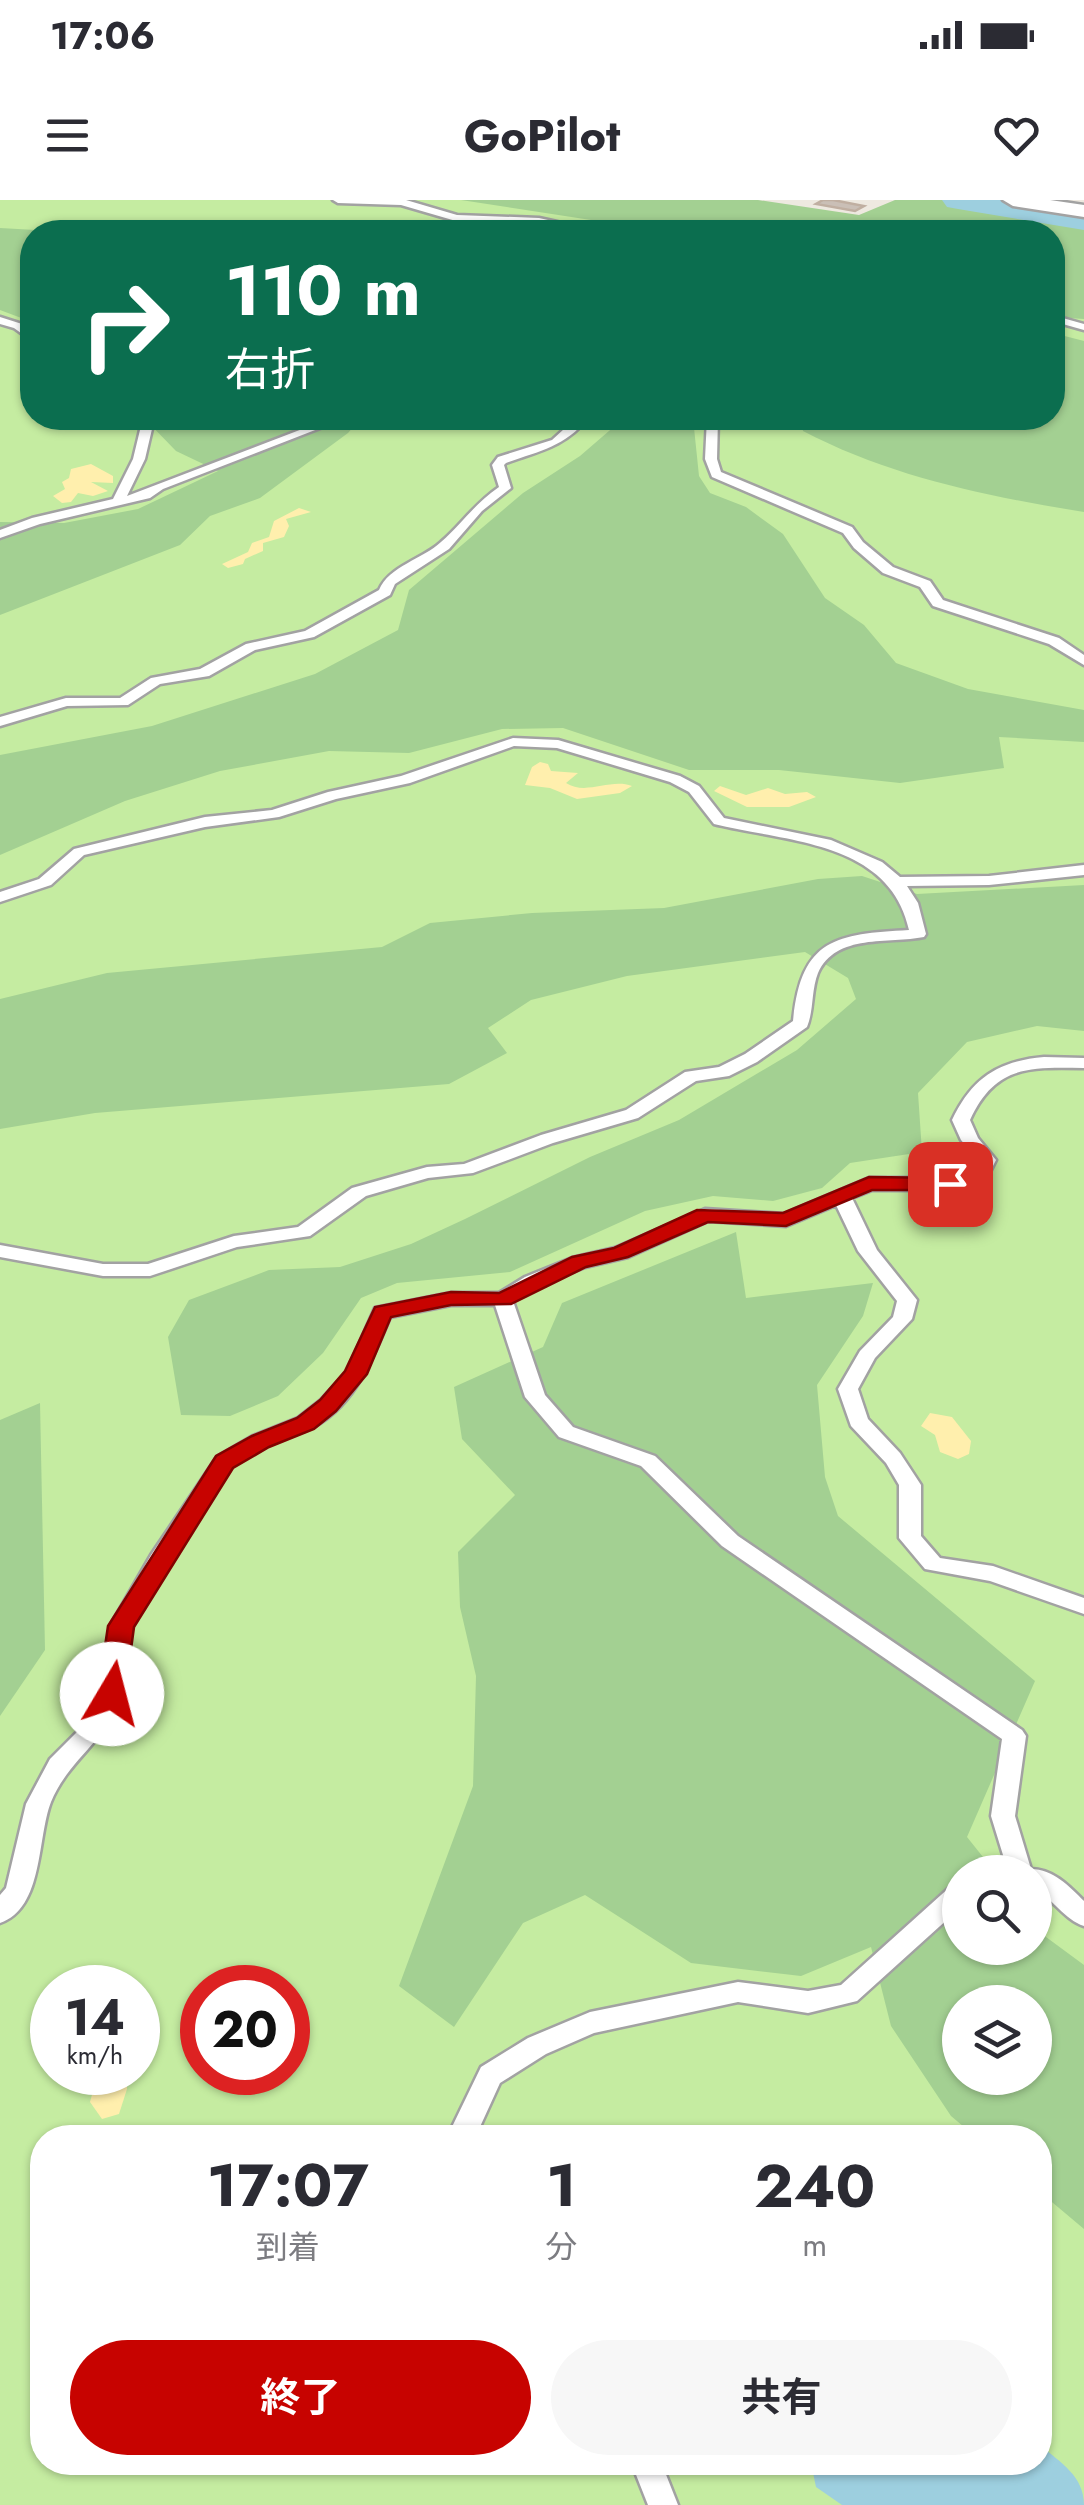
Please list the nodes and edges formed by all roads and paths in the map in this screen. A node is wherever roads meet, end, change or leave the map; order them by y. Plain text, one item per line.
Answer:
1 (338, 200) edge
2 (1012, 200) edge
3 (1084, 211) edge
4 (511, 220) edge
5 (146, 430) edge
6 (308, 430) edge
7 (575, 430) edge
8 (712, 430) edge
9 (119, 500) junction
10 (0, 534) edge
11 (1084, 661) edge
12 (0, 722) edge
13 (1084, 870) edge
14 (894, 881) junction
15 (0, 897) edge
16 (1084, 1063) edge
17 (842, 1196) junction
18 (0, 1250) edge
19 (503, 1300) junction
20 (1084, 1606) edge
21 (1017, 1855) edge
22 (1052, 1887) edge
23 (942, 1909) edge
24 (0, 1913) edge
25 (1084, 1916) edge
26 (466, 2125) edge
27 (651, 2475) edge
28 (663, 2505) edge

1 - 4 lane
2 - 3 street
5 - 9 lane
6 - 9 lane
7 - 12 lane
8 - 11 lane
9 - 10 lane
13 - 14 lane
14 - 15 lane
14 - 18 lane
16 - 17 lane
17 - 19 lane
17 - 20 lane
19 - 21 lane
19 - 24 lane
22 - 25 lane
23 - 26 lane
27 - 28 lane

